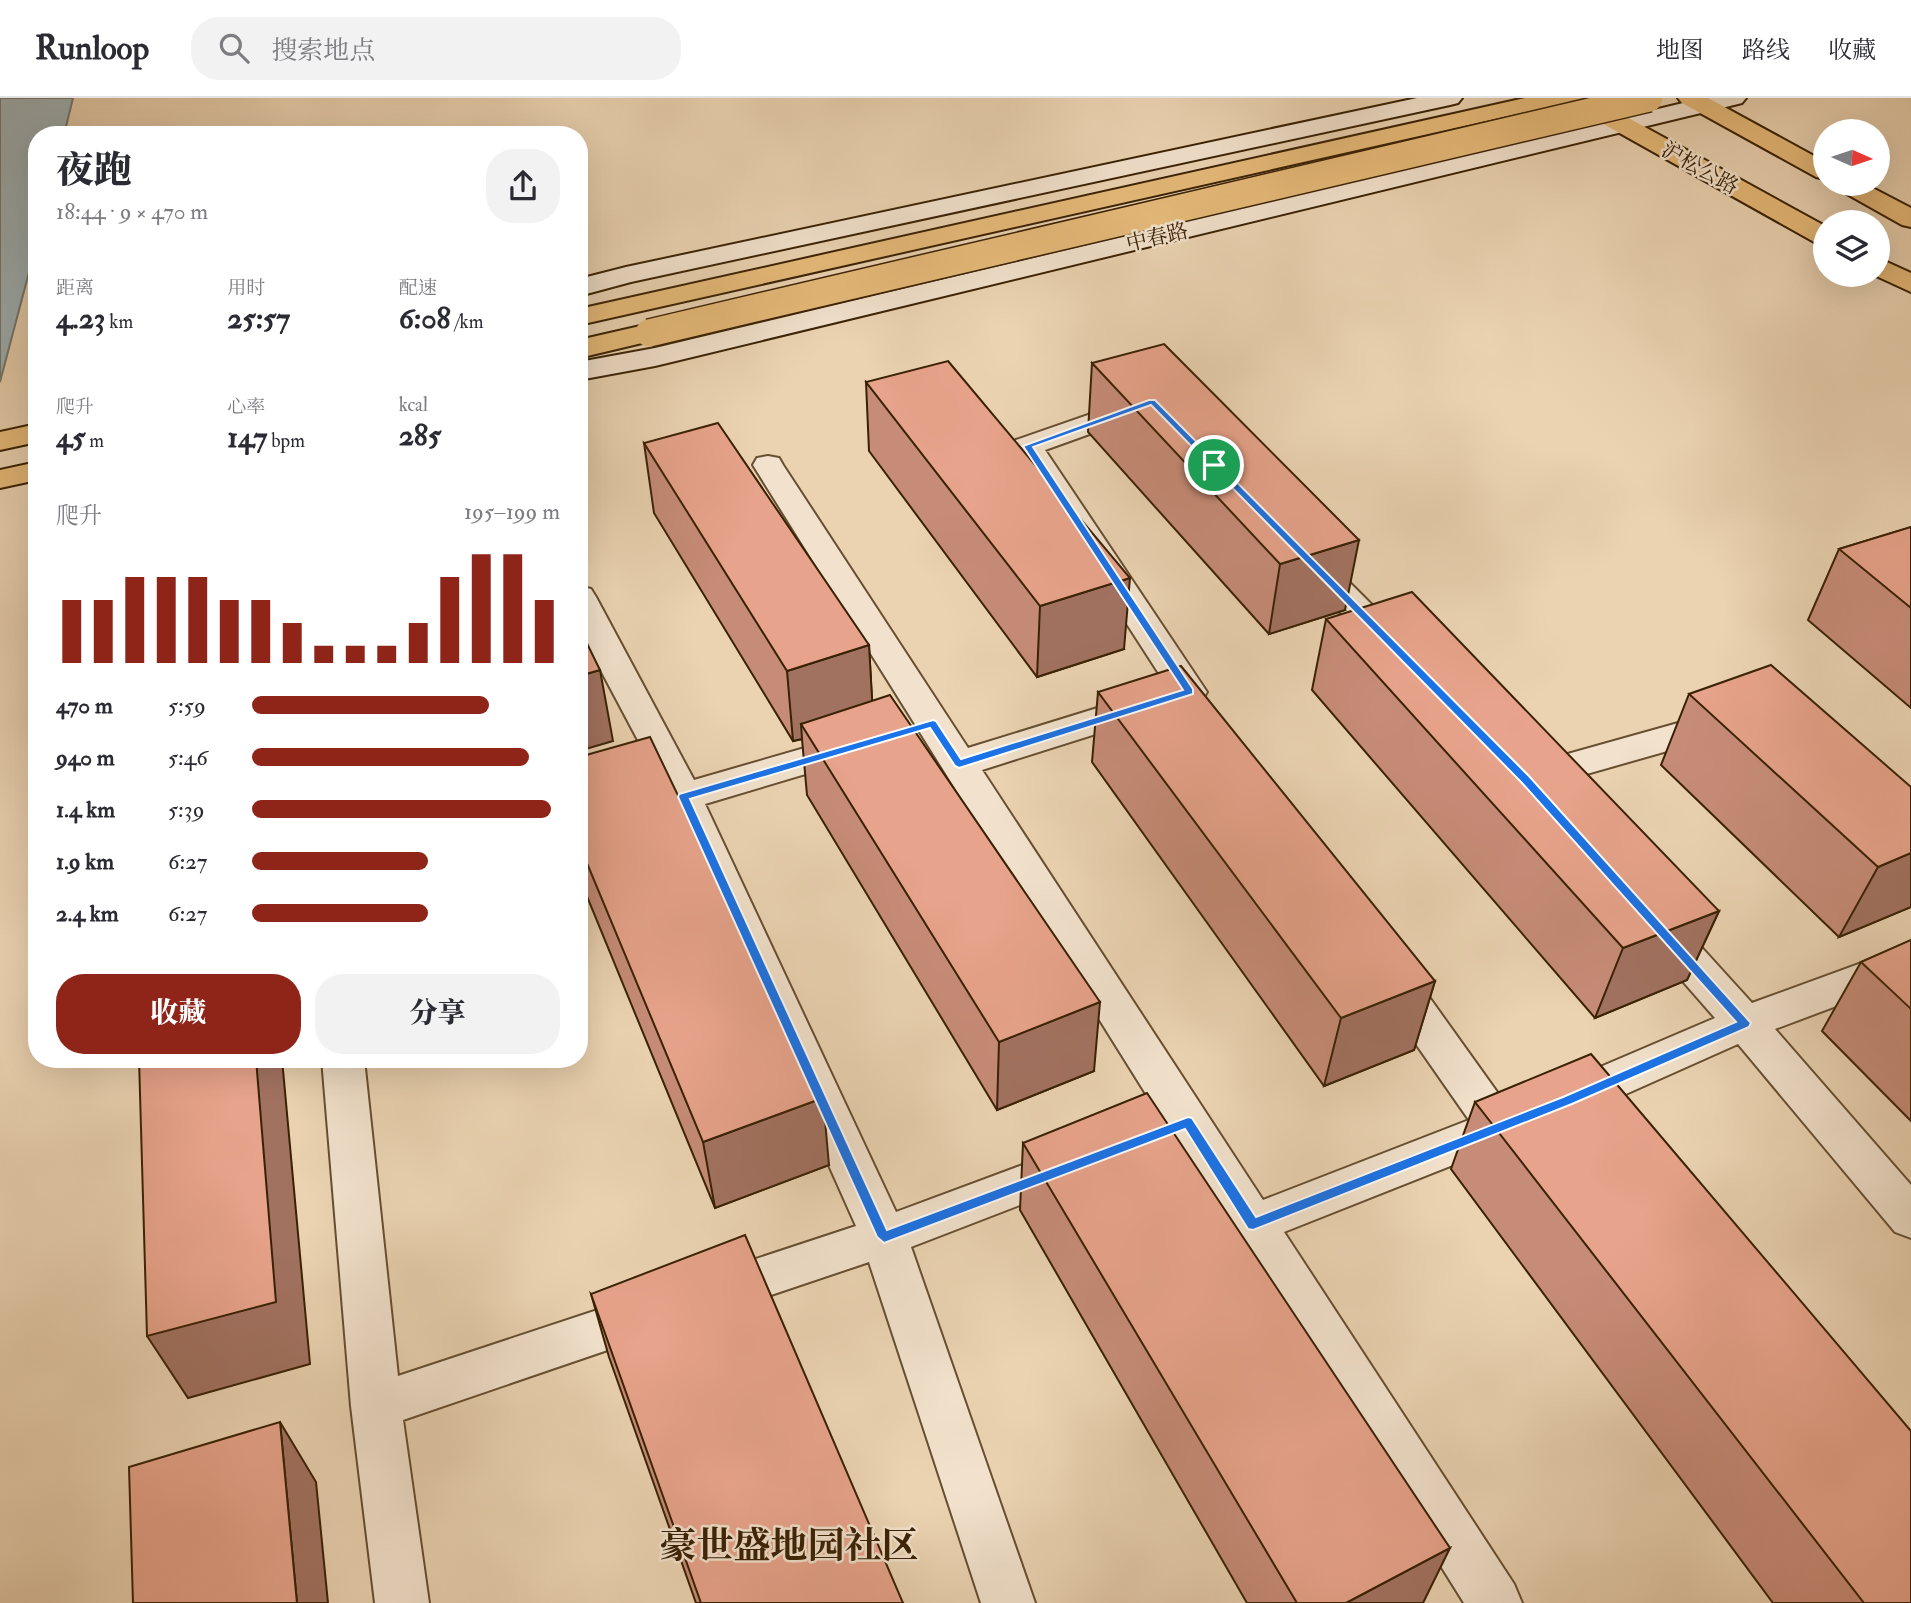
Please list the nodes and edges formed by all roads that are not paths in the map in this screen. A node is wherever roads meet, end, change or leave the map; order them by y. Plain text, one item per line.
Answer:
1 (1450, 98) edge
2 (1557, 98) edge
3 (1574, 98) edge
4 (1648, 98) edge
5 (1734, 98) edge
6 (1698, 102) edge
7 (1622, 125) junction
8 (1813, 165) edge
9 (1869, 196) edge
10 (1911, 219) edge
11 (1813, 230) edge
12 (1890, 273) edge
13 (1911, 284) edge
14 (588, 286) edge
15 (588, 315) edge
16 (588, 347) edge
17 (588, 369) edge
18 (1162, 412) edge
19 (28, 435) edge
20 (0, 441) edge
21 (768, 465) dead end
22 (1290, 541) edge
23 (588, 617) edge
24 (1417, 670) edge
25 (1189, 691) junction
26 (1757, 713) edge
27 (1213, 725) edge
28 (906, 731) junction
29 (959, 764) junction
30 (660, 777) junction
31 (1552, 810) edge
32 (1635, 901) edge
33 (1371, 948) edge
34 (1911, 961) edge
35 (1745, 1023) junction
36 (344, 1068) edge
37 (1498, 1127) junction
38 (1150, 1136) junction
39 (1911, 1218) edge
40 (1253, 1224) junction
41 (884, 1237) junction
42 (376, 1406) junction
43 (402, 1603) edge
44 (1008, 1603) edge
45 (1494, 1603) edge

1 - 14 street
2 - 15 main road, 中春路
3 - 7 main road, 沪松公路
4 - 16 main road, 中春路, bridge
5 - 6 street, 中春路
6 - 7 street, 中春路
6 - 8 main road
7 - 11 main road, 沪松公路
7 - 17 street, 中春路
9 - 10 main road
12 - 13 main road
18 - 25 street
19 - 20 main road
21 - 28 street
22 - 24 street
23 - 30 street
25 - 27 street
25 - 29 street
26 - 31 street
28 - 29 street
28 - 30 street
29 - 38 street
30 - 41 street
32 - 35 street
33 - 37 street
34 - 35 street
35 - 37 street
35 - 39 street
36 - 42 street
37 - 40 street
38 - 40 street
38 - 41 street
40 - 45 street
41 - 42 street
41 - 44 street
42 - 43 street

